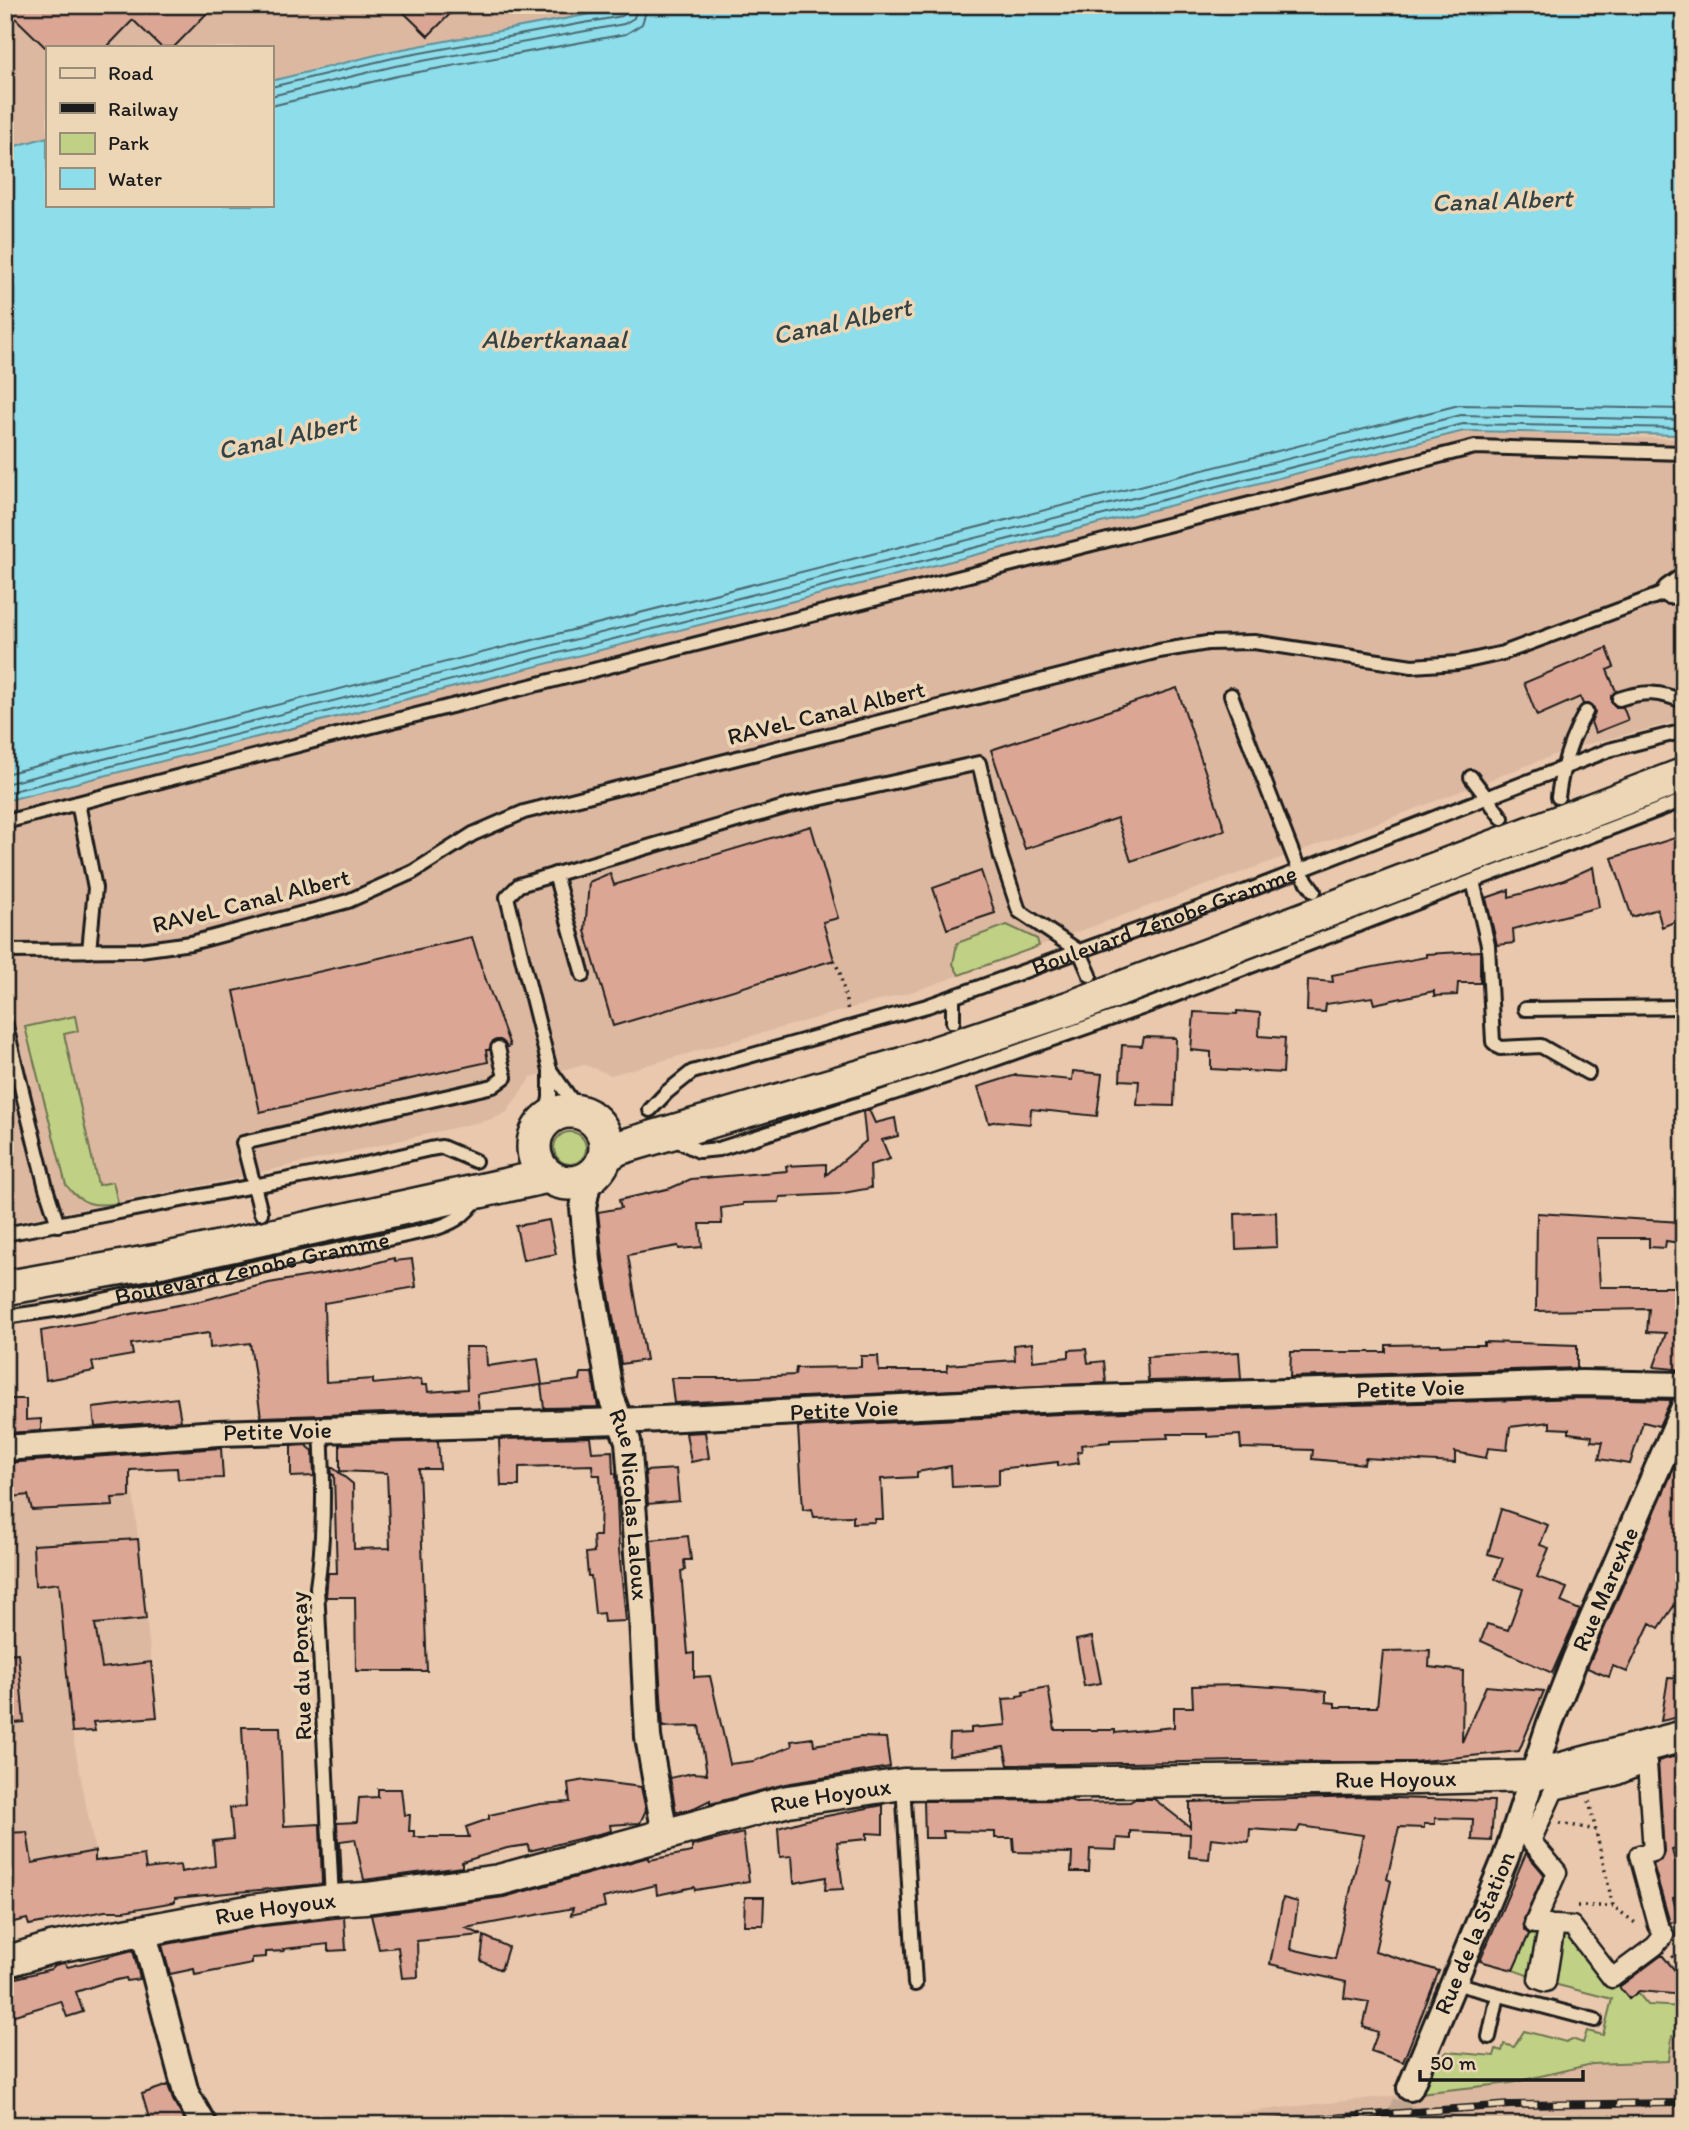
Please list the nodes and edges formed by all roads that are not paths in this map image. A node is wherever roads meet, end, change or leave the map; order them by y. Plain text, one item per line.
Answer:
1 (1684, 453) edge
2 (1677, 586) edge
3 (1231, 695) dead end
4 (1619, 699) dead end
5 (1684, 702) edge
6 (1586, 712) dead end
7 (1684, 731) edge
8 (1562, 768) junction
9 (1684, 775) edge
10 (1471, 777) dead end
11 (1486, 797) junction
12 (1559, 797) dead end
13 (1684, 800) edge
14 (78, 803) junction
15 (1502, 818) dead end
16 (5, 821) edge
17 (1299, 870) junction
18 (555, 874) junction
19 (1473, 881) junction
20 (1314, 891) dead end
21 (5, 951) edge
22 (89, 951) junction
23 (1080, 951) junction
24 (583, 975) dead end
25 (1090, 975) dead end
26 (953, 997) junction
27 (1684, 1007) edge
28 (1525, 1009) dead end
29 (5, 1022) edge
30 (953, 1022) dead end
31 (498, 1048) dead end
32 (550, 1070) junction
33 (1588, 1073) dead end
34 (580, 1112) junction
35 (545, 1120) junction
36 (658, 1122) junction
37 (597, 1167) junction
38 (478, 1175) junction
39 (548, 1176) junction
40 (253, 1186) junction
41 (261, 1213) dead end
42 (58, 1225) junction
43 (5, 1234) edge
44 (5, 1288) edge
45 (5, 1317) edge
46 (1684, 1385) edge
47 (1684, 1407) edge
48 (620, 1421) junction
49 (321, 1430) junction
50 (5, 1448) edge
51 (1684, 1736) edge
52 (1531, 1776) junction
53 (903, 1784) junction
54 (665, 1835) junction
55 (332, 1900) junction
56 (143, 1930) junction
57 (1659, 1940) joint
58 (5, 1962) edge
59 (1454, 1983) junction
60 (915, 1984) dead end
61 (1498, 1995) junction
62 (1595, 2020) dead end
63 (1489, 2037) dead end
64 (1410, 2088) tunnel mouth
65 (204, 2125) edge

1 - 14 lane
2 - 22 lane, RAVeL Canal Albert
3 - 17 lane
4 - 5 lane
6 - 8 lane
7 - 8 lane, Boulevard Zénobe Gramme
8 - 11 lane, Boulevard Zénobe Gramme
8 - 12 lane
9 - 36 main road, Boulevard Zénobe Gramme
10 - 11 lane
11 - 15 lane
11 - 17 lane, Boulevard Zénobe Gramme
13 - 19 lane
14 - 16 lane
14 - 22 lane
17 - 20 lane
17 - 23 lane, Boulevard Zénobe Gramme
18 - 23 lane
18 - 24 lane
18 - 32 lane
19 - 33 lane
19 - 36 lane
21 - 22 lane, RAVeL Canal Albert
23 - 25 lane
23 - 26 lane, Boulevard Zénobe Gramme
26 - 30 lane
26 - 36 lane, Boulevard Zénobe Gramme
27 - 28 lane
29 - 42 lane
31 - 40 lane
32 - 34 lane
32 - 35 lane
34 - 35 main road
34 - 37 main road
35 - 39 main road
36 - 37 main road, Boulevard Zénobe Gramme
37 - 39 main road, Boulevard Zénobe Gramme
37 - 48 street, Rue Nicolas Laloux
38 - 39 main road, Boulevard Zénobe Gramme
38 - 40 lane
38 - 44 main road, Boulevard Zénobe Gramme
38 - 45 lane, Boulevard Zénobe Gramme
40 - 41 lane
40 - 42 lane
42 - 43 lane
46 - 48 street, Petite Voie
47 - 52 street, Rue Marexhe
48 - 49 street, Petite Voie
48 - 54 street, Rue Nicolas Laloux
49 - 50 street, Petite Voie
49 - 55 lane, Rue du Ponçay
51 - 52 street, Rue Hoyoux
52 - 53 street, Rue Hoyoux
52 - 59 street, Rue de la Station
53 - 54 street, Rue Hoyoux
53 - 60 lane
54 - 55 street, Rue Hoyoux
55 - 56 street, Rue Hoyoux
56 - 58 street, Rue Hoyoux
56 - 65 street
57 - 57 street
59 - 61 lane
59 - 64 street, Rue de la Station
61 - 62 lane
61 - 63 lane

